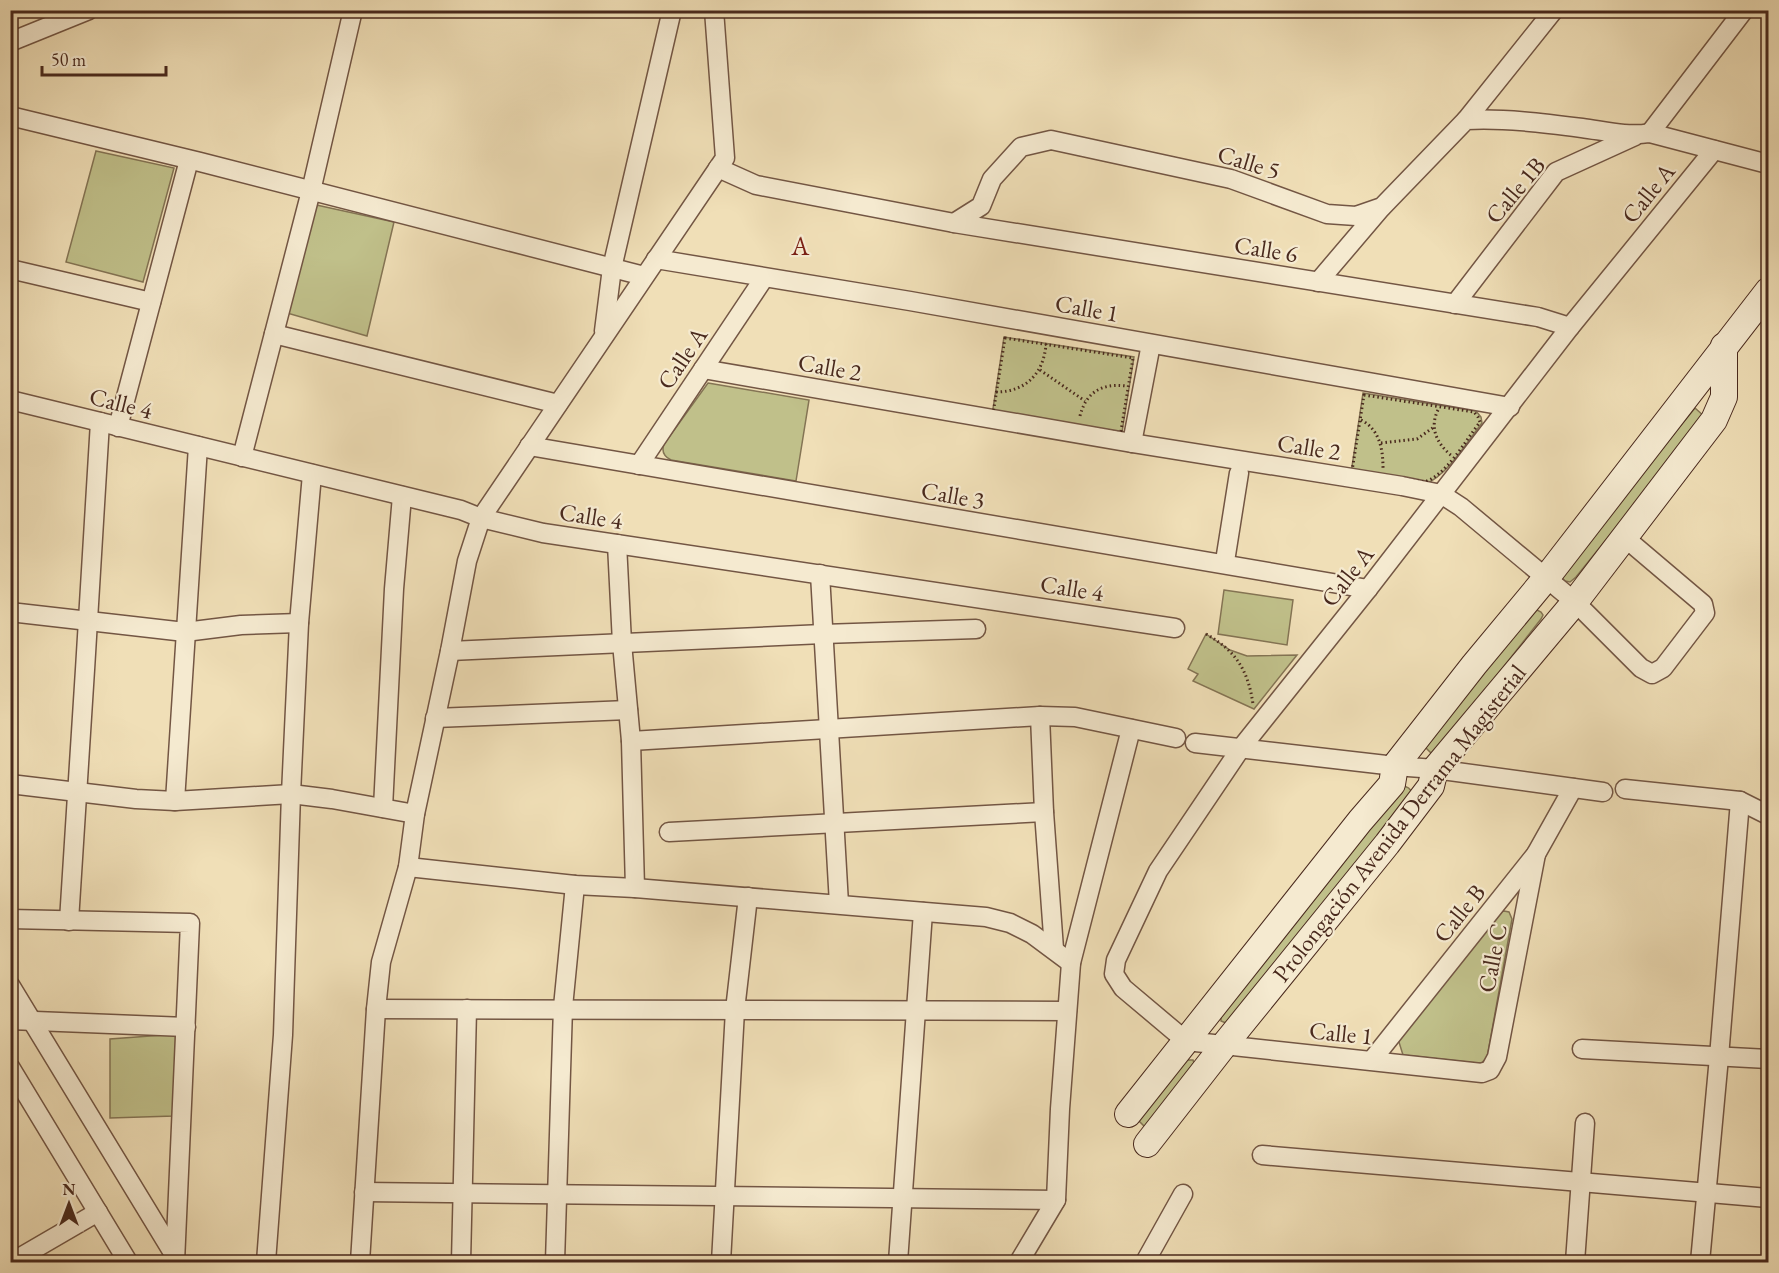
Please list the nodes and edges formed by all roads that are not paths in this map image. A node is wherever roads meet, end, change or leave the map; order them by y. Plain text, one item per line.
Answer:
1 (90, 10) edge
2 (353, 10) edge
3 (672, 10) edge
4 (714, 10) edge
5 (1554, 10) edge
6 (1744, 10) edge
7 (10, 42) edge
8 (10, 116) edge
9 (1466, 120) junction
10 (1643, 134) junction
11 (1714, 150) junction
12 (189, 160) junction
13 (1768, 164) edge
14 (718, 168) junction
15 (311, 191) junction
16 (1382, 207) junction
17 (954, 223) junction
18 (656, 259) junction
19 (612, 268) junction
20 (10, 269) edge
21 (644, 276) junction
22 (764, 278) junction
23 (1318, 282) junction
24 (1768, 291) edge
25 (152, 302) junction
26 (1455, 304) junction
27 (1570, 327) junction
28 (274, 334) junction
29 (603, 337) junction
30 (1150, 344) junction
31 (1724, 346) junction
32 (703, 369) junction
33 (10, 400) edge
34 (558, 404) junction
35 (1510, 407) junction
36 (109, 424) junction
37 (1132, 443) junction
38 (198, 446) junction
39 (529, 446) junction
40 (242, 457) junction
41 (639, 465) junction
42 (1239, 473) dead end
43 (312, 474) junction
44 (1441, 494) junction
45 (402, 496) junction
46 (481, 518) junction
47 (1624, 537) junction
48 (617, 544) junction
49 (1226, 555) dead end
50 (820, 574) junction
51 (1547, 577) junction
52 (1368, 589) junction
53 (1575, 602) junction
54 (10, 612) edge
55 (89, 621) junction
56 (299, 623) junction
57 (1175, 628) dead end
58 (976, 629) dead end
59 (185, 632) junction
60 (823, 634) junction
61 (622, 643) junction
62 (450, 651) junction
63 (628, 710) junction
64 (1040, 716) junction
65 (435, 718) junction
66 (829, 729) junction
67 (1131, 729) junction
68 (1176, 738) dead end
69 (631, 741) junction
70 (1195, 743) dead end
71 (1241, 748) junction
72 (1395, 766) junction
73 (1435, 769) junction
74 (10, 784) edge
75 (1573, 788) junction
76 (1625, 789) dead end
77 (1603, 792) dead end
78 (76, 793) junction
79 (291, 794) junction
80 (175, 801) junction
81 (1740, 801) junction
82 (383, 808) junction
83 (1044, 812) junction
84 (415, 814) junction
85 (1768, 815) edge
86 (835, 824) junction
87 (669, 832) dead end
88 (1536, 854) junction
89 (408, 867) junction
90 (575, 885) junction
91 (635, 888) junction
92 (748, 897) junction
93 (839, 904) junction
94 (923, 912) junction
95 (10, 919) edge
96 (69, 921) junction
97 (1054, 949) junction
98 (1071, 963) junction
99 (10, 985) edge
100 (376, 1009) junction
101 (467, 1009) junction
102 (562, 1010) junction
103 (735, 1010) junction
104 (916, 1010) junction
105 (1067, 1011) junction
106 (10, 1020) edge
107 (33, 1021) junction
108 (186, 1027) junction
109 (1186, 1041) junction
110 (1225, 1044) junction
111 (1582, 1049) dead end
112 (1719, 1057) junction
113 (1768, 1059) edge
114 (1372, 1060) junction
115 (10, 1068) edge
116 (1491, 1070) joint
117 (1128, 1114) dead end
118 (1585, 1123) dead end
119 (1147, 1144) dead end
120 (1262, 1155) dead end
121 (1581, 1182) junction
122 (364, 1192) junction
123 (463, 1193) junction
124 (1706, 1193) junction
125 (557, 1194) junction
126 (1183, 1194) dead end
127 (724, 1196) junction
128 (903, 1198) junction
129 (1768, 1198) edge
130 (1056, 1200) junction
131 (98, 1212) junction
132 (175, 1259) edge
133 (12, 1263) edge
134 (128, 1263) edge
135 (266, 1263) edge
136 (360, 1263) edge
137 (461, 1263) edge
138 (555, 1263) edge
139 (721, 1263) edge
140 (898, 1263) edge
141 (1019, 1263) edge
142 (1145, 1263) edge
143 (1575, 1263) edge
144 (1700, 1263) edge

1 - 7 street
2 - 15 street
3 - 19 street
4 - 14 street
5 - 9 street, Calle 5
6 - 10 street
8 - 12 street
9 - 10 street
9 - 16 street, Calle 5
10 - 11 street
10 - 26 street, Calle 1B
11 - 13 street
11 - 27 street, Calle A
12 - 15 street
12 - 25 street
14 - 17 street
14 - 18 street
15 - 19 street
15 - 28 street
16 - 17 street, Calle 5
16 - 23 street
17 - 23 street, Calle 6
18 - 21 street
18 - 22 street, Calle 1
19 - 21 street
19 - 29 street
20 - 25 street
21 - 29 street
22 - 30 street, Calle 1
22 - 32 street, Calle A
23 - 26 street, Calle 6
24 - 31 street, Prolongación Avenida Derrama Magisterial
25 - 36 street
26 - 27 street, Calle 6
27 - 35 street, Calle A
28 - 34 street
28 - 40 street
29 - 34 street
30 - 35 street, Calle 1
30 - 37 street
31 - 47 street, Prolongación Avenida Derrama Magisterial
31 - 51 street, Prolongación Avenida Derrama Magisterial
32 - 37 street, Calle 2
32 - 41 street, Calle A
33 - 36 street, Calle 4
34 - 39 street
35 - 44 street, Calle A
36 - 38 street, Calle 4
36 - 55 street
37 - 44 street, Calle 2
38 - 40 street, Calle 4
38 - 59 street
39 - 41 street, Calle 3
39 - 46 street
40 - 43 street, Calle 4
41 - 52 street, Calle 3
42 - 49 street
43 - 45 street, Calle 4
43 - 56 street
44 - 51 street, Calle 2
44 - 52 street, Calle A
45 - 46 street, Calle 4
45 - 82 street
46 - 48 street, Calle 4
46 - 62 street
47 - 53 street, Prolongación Avenida Derrama Magisterial
47 - 53 street, Calle 2
48 - 50 street, Calle 4
48 - 61 street
50 - 57 street, Calle 4
50 - 60 street
51 - 53 street, Calle 2
51 - 72 street, Prolongación Avenida Derrama Magisterial
52 - 71 street, Calle A
53 - 73 street, Prolongación Avenida Derrama Magisterial
54 - 55 street
55 - 59 street
55 - 78 street
56 - 59 street
56 - 79 street
58 - 60 street
59 - 80 street
60 - 61 street
60 - 66 street
61 - 62 street
61 - 63 street
62 - 65 street
63 - 65 street
63 - 69 street
64 - 66 street
64 - 67 street
64 - 83 street
65 - 84 street
66 - 69 street
66 - 86 street
67 - 68 street
67 - 98 street
69 - 91 street
70 - 71 street
71 - 72 street
71 - 109 street, Calle A
72 - 73 street
72 - 109 street, Prolongación Avenida Derrama Magisterial
73 - 75 street
73 - 110 street, Prolongación Avenida Derrama Magisterial
74 - 78 street
75 - 77 street
75 - 88 street, Calle B
76 - 81 street
78 - 80 street
78 - 96 street
79 - 80 street
79 - 82 street
79 - 135 street
81 - 85 street
81 - 112 street
82 - 84 street
83 - 86 street
83 - 97 street
84 - 89 street
86 - 87 street
86 - 93 street
88 - 114 street, Calle B
88 - 116 street, Calle C
89 - 90 street
89 - 100 street
90 - 91 street
90 - 102 street
91 - 92 street
92 - 93 street
92 - 103 street
93 - 94 street
94 - 97 street
94 - 104 street
95 - 96 street
96 - 108 street
97 - 98 street
98 - 105 street
99 - 107 street
100 - 101 street
100 - 122 street
101 - 102 street
101 - 123 street
102 - 103 street
102 - 125 street
103 - 104 street
103 - 127 street
104 - 105 street
104 - 128 street
105 - 130 street
106 - 107 street
107 - 108 street
107 - 132 street
108 - 132 street
109 - 110 street, Calle 1
109 - 117 street, Prolongación Avenida Derrama Magisterial
110 - 114 street, Calle 1
110 - 119 street, Prolongación Avenida Derrama Magisterial
111 - 112 street
112 - 113 street
112 - 124 street
114 - 116 street, Calle 1
115 - 131 street
118 - 121 street
120 - 121 street
121 - 124 street
121 - 143 street
122 - 123 street
122 - 136 street
123 - 125 street
123 - 137 street
124 - 129 street
124 - 144 street
125 - 127 street
125 - 138 street
126 - 142 street
127 - 128 street
127 - 139 street
128 - 130 street
128 - 140 street
130 - 141 street
131 - 133 street
131 - 134 street

